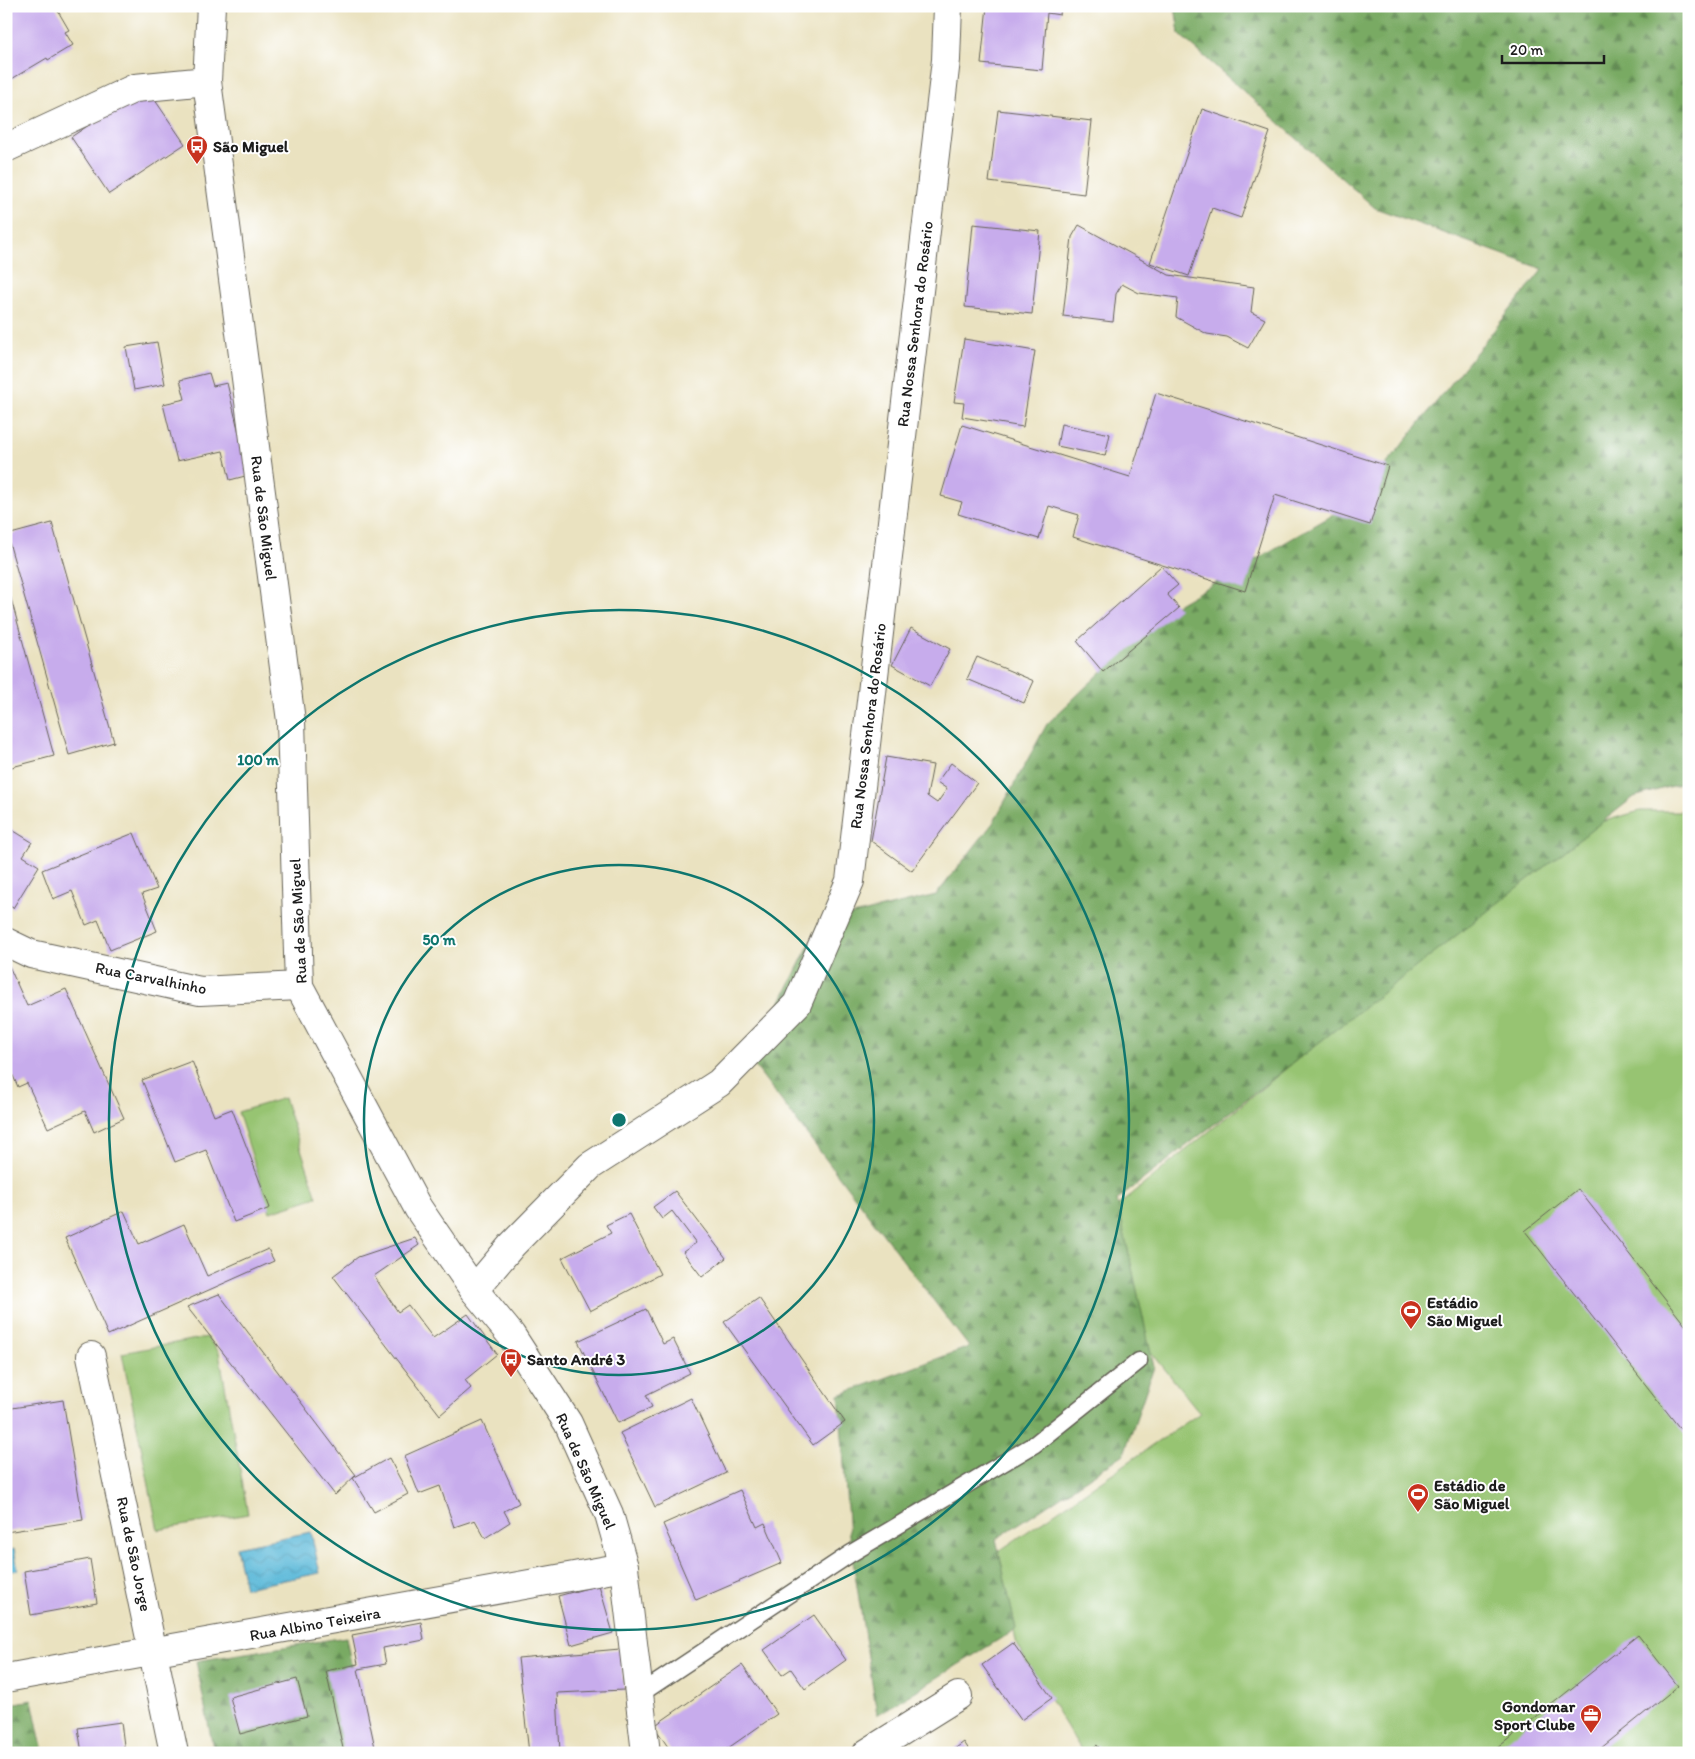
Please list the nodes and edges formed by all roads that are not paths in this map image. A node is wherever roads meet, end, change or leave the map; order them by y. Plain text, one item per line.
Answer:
1 (211, 6) edge
2 (948, 6) edge
3 (207, 81) junction
4 (6, 148) edge
5 (6, 942) edge
6 (299, 986) junction
7 (474, 1290) junction
8 (91, 1356) dead end
9 (1139, 1361) dead end
10 (624, 1567) junction
11 (155, 1653) junction
12 (6, 1678) edge
13 (640, 1694) junction
14 (958, 1696) dead end
15 (174, 1753) edge
16 (646, 1753) edge
17 (867, 1753) edge

1 - 3 street, Rua de São Miguel
2 - 7 street, Rua Nossa Senhora do Rosário
3 - 4 street
3 - 6 street, Rua de São Miguel
5 - 6 street, Rua Carvalhinho
6 - 7 street, Rua de São Miguel
7 - 10 street, Rua de São Miguel
8 - 11 street, Rua de São Jorge
9 - 13 lane
10 - 11 street, Rua Albino Teixeira
10 - 13 street, Rua de São Miguel
11 - 12 street, Rua Albino Teixeira
11 - 15 street, Rua de São Jorge
13 - 16 street, Rua de São Miguel
14 - 17 street

